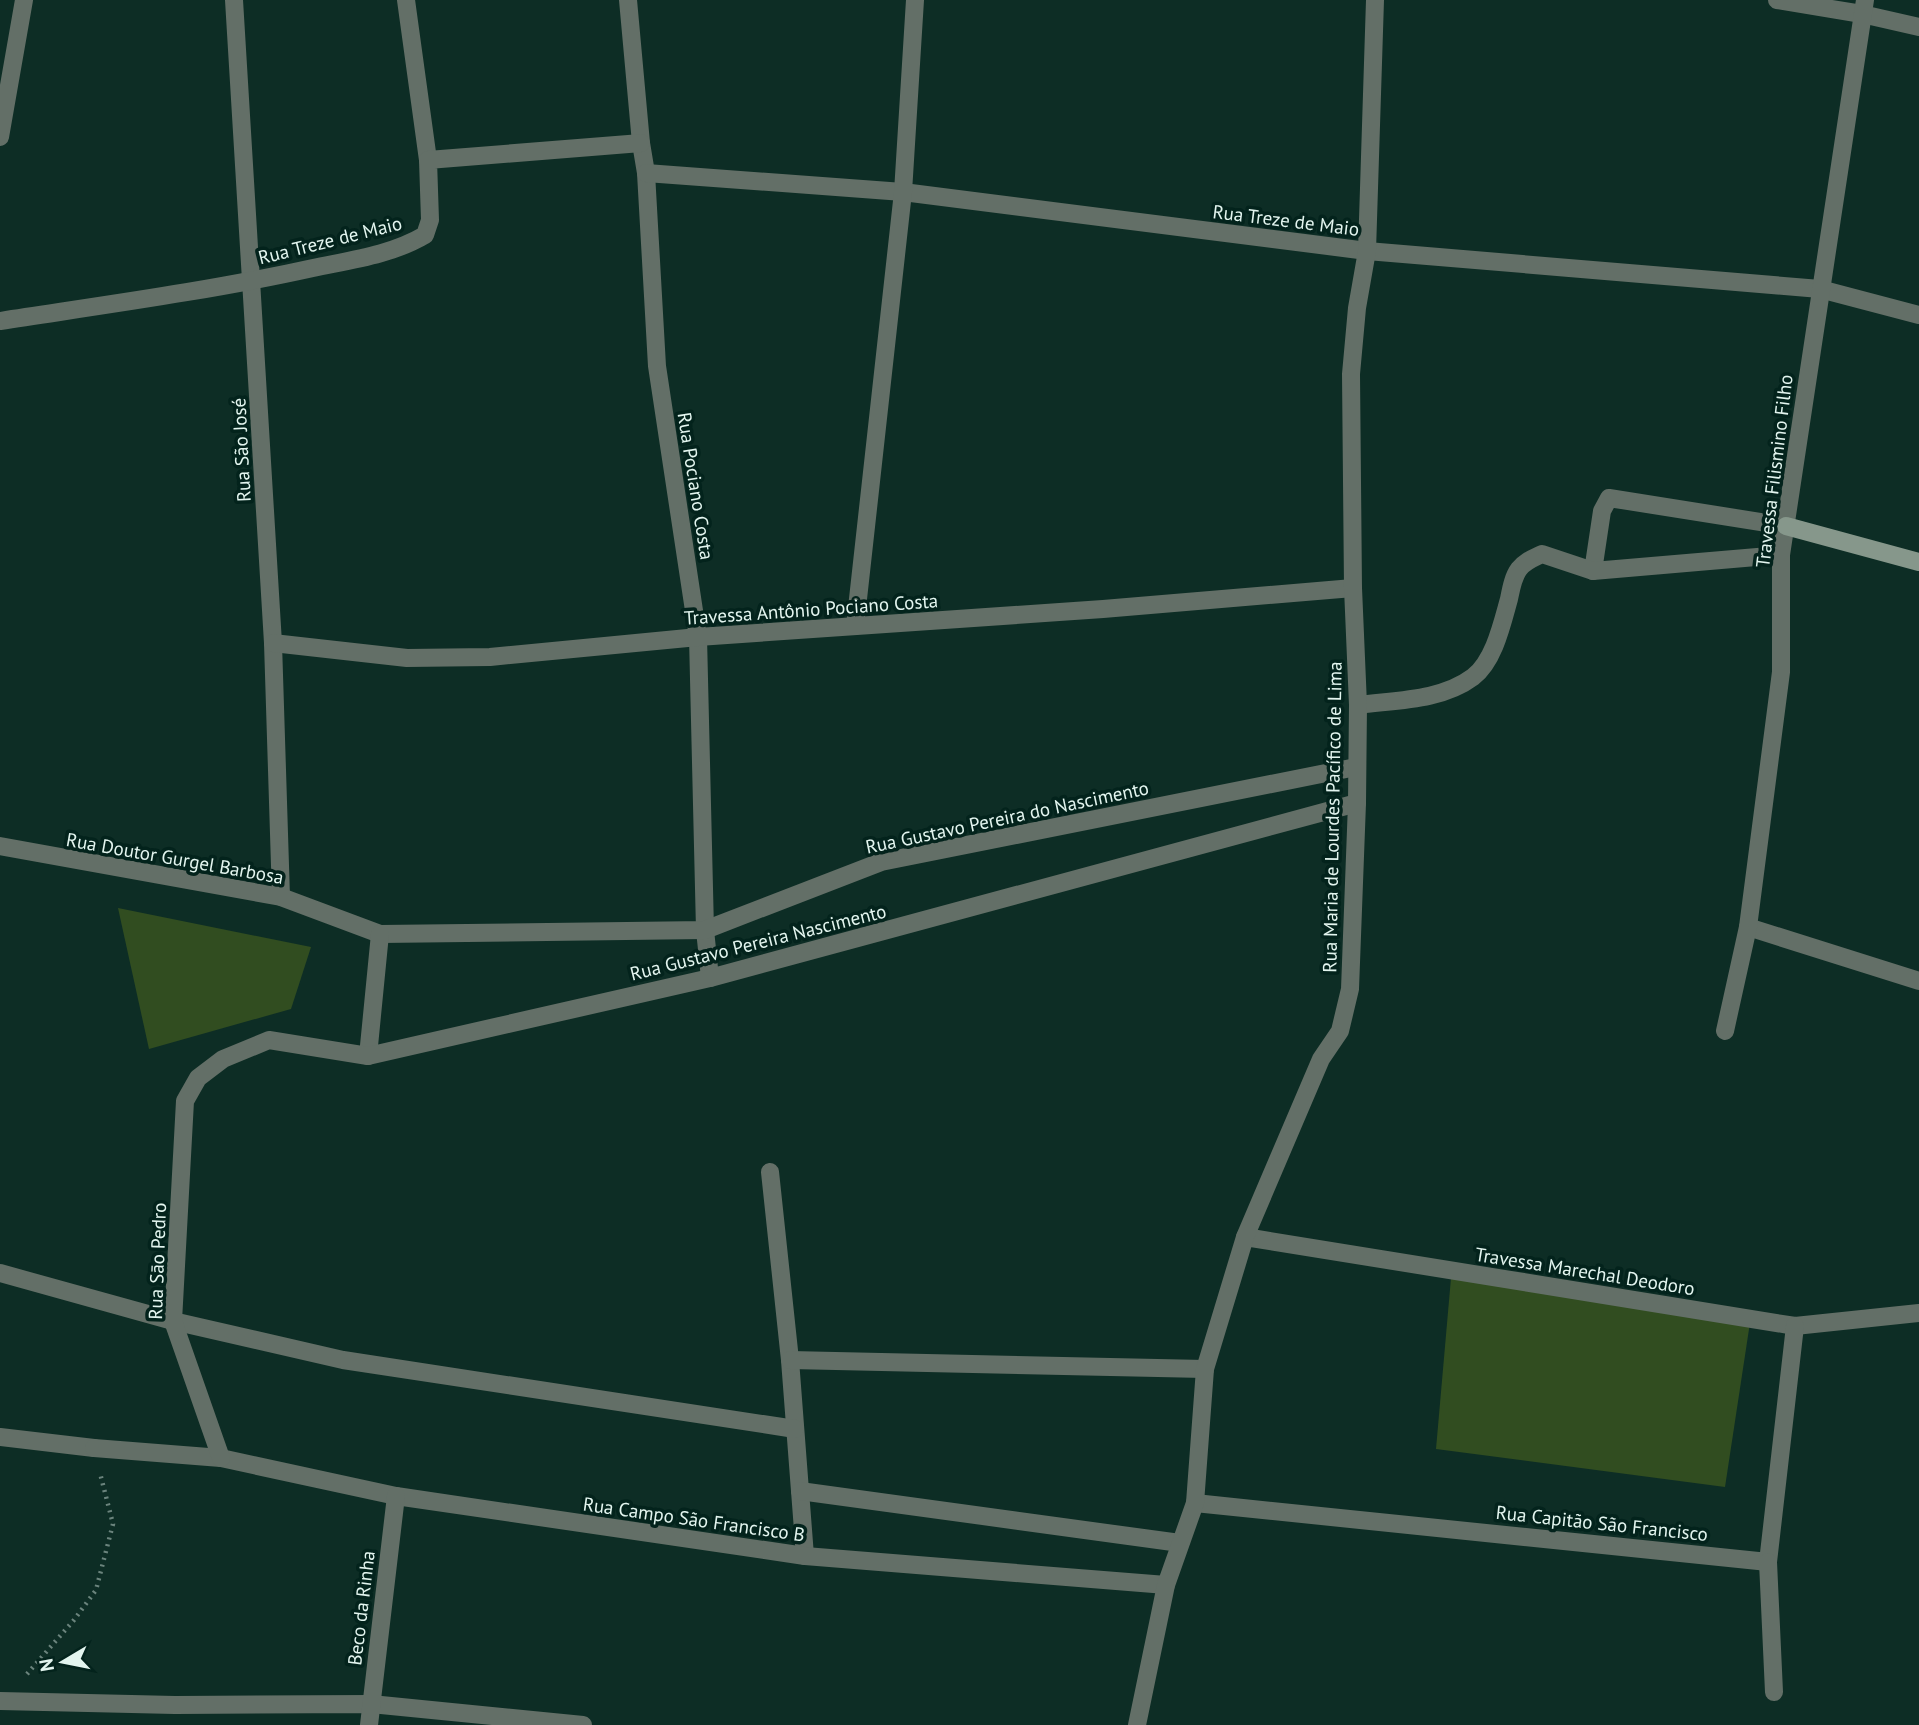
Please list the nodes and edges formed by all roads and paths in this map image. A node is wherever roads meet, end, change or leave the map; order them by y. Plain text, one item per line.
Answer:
1 (24, 0) edge
2 (234, 0) edge
3 (406, 0) edge
4 (628, 0) edge
5 (915, 0) edge
6 (1375, 0) edge
7 (1777, 0) edge
8 (1863, 7) edge
9 (1919, 27) edge
10 (0, 137) edge
11 (641, 143) junction
12 (428, 160) junction
13 (646, 173) junction
14 (903, 192) junction
15 (1367, 251) junction
16 (252, 282) junction
17 (1820, 289) junction
18 (1919, 315) edge
19 (0, 321) edge
20 (1786, 526) junction
21 (1781, 555) junction
22 (1919, 562) edge
23 (1593, 571) junction
24 (1353, 588) junction
25 (855, 626) junction
26 (698, 637) junction
27 (273, 643) junction
28 (1358, 705) junction
29 (1356, 767) junction
30 (1357, 803) junction
31 (0, 846) edge
32 (281, 897) junction
33 (1748, 927) junction
34 (705, 930) junction
35 (380, 934) junction
36 (710, 978) junction
37 (1919, 981) edge
38 (1725, 1031) dead end
39 (368, 1056) junction
40 (185, 1101) joint
41 (770, 1172) dead end
42 (1245, 1237) junction
43 (0, 1273) edge
44 (1919, 1313) edge
45 (173, 1321) junction
46 (1795, 1326) junction
47 (790, 1360) junction
48 (1205, 1369) junction
49 (796, 1429) junction
50 (0, 1437) edge
51 (94, 1448) junction
52 (221, 1458) junction
53 (800, 1491) junction
54 (396, 1496) junction
55 (1195, 1503) junction
56 (1180, 1543) junction
57 (806, 1556) junction
58 (1768, 1562) junction
59 (1166, 1586) junction
60 (1774, 1692) dead end
61 (2, 1701) edge
62 (372, 1704) junction
63 (369, 1725) edge
64 (583, 1725) edge
65 (1137, 1725) edge

1 - 10 street
2 - 16 street, Rua São José
3 - 12 street
4 - 11 street, Rua Pociano Costa
5 - 14 street
6 - 15 street, Rua Maria de Lourdes Pacífico de Lima
7 - 8 street
8 - 9 street
8 - 17 street, Travessa Filismino Filho
11 - 12 street
11 - 13 street, Rua Pociano Costa
12 - 16 street, Rua Treze de Maio
13 - 14 street, Rua Treze de Maio
13 - 26 street, Rua Pociano Costa
14 - 15 street, Rua Treze de Maio
14 - 25 street
15 - 17 street, Rua Treze de Maio
15 - 24 street, Rua Maria de Lourdes Pacífico de Lima
16 - 19 street, Rua Treze de Maio
16 - 27 street, Rua São José
17 - 18 street, Rua Treze de Maio
17 - 20 street, Travessa Filismino Filho
20 - 21 street, Travessa Filismino Filho
20 - 22 main road
20 - 23 street
21 - 23 street
21 - 33 street, Travessa Filismino Filho
23 - 28 street
24 - 25 street, Travessa Antônio Pociano Costa
24 - 28 street, Rua Maria de Lourdes Pacífico de Lima
25 - 26 street, Travessa Antônio Pociano Costa
26 - 27 street, Travessa Antônio Pociano Costa
26 - 34 street, Rua Pociano Costa
27 - 32 street, Rua São José
28 - 29 street, Rua Maria de Lourdes Pacífico de Lima
29 - 30 street, Rua Maria de Lourdes Pacífico de Lima
29 - 34 street, Rua Gustavo Pereira do Nascimento
30 - 36 street, Rua Gustavo Pereira Nascimento
30 - 42 street, Rua Maria de Lourdes Pacífico de Lima
31 - 32 street, Rua Doutor Gurgel Barbosa
32 - 35 street, Rua Doutor Gurgel Barbosa
33 - 37 street
33 - 38 street, Travessa Filismino Filho
34 - 35 street, Rua Gustavo Pereira do Nascimento
34 - 36 street, Rua Pociano Costa
35 - 39 street
36 - 39 street, Rua Gustavo Pereira Nascimento
39 - 40 street, Rua Gustavo Pereira Nascimento
40 - 45 street, Rua Sāo Pedro
41 - 47 street
42 - 46 street, Travessa Marechal Deodoro
42 - 48 street, Rua Maria de Lourdes Pacífico de Lima
43 - 45 street
44 - 46 street, Travessa Marechal Deodoro
45 - 49 street
45 - 52 street, Rua Sāo Pedro
46 - 58 street
47 - 48 street
47 - 49 street
48 - 55 street, Rua Maria de Lourdes Pacífico de Lima
49 - 53 street
50 - 51 street, Rua Campo São Francisco B
51 - 52 street, Rua Campo São Francisco B
51 - 61 path
52 - 54 street, Rua Campo São Francisco B
53 - 56 street
53 - 57 street
54 - 57 street, Rua Campo São Francisco B
54 - 62 street, Beco da Rinha
55 - 56 street, Rua Maria de Lourdes Pacífico de Lima
55 - 58 street, Rua Capitão São Francisco
56 - 59 street, Rua Maria de Lourdes Pacífico de Lima
57 - 59 street, Rua Campo São Francisco B
58 - 60 street
59 - 65 street, Rua Maria de Lourdes Pacífico de Lima
61 - 62 street
62 - 63 street, Beco da Rinha
62 - 64 street

